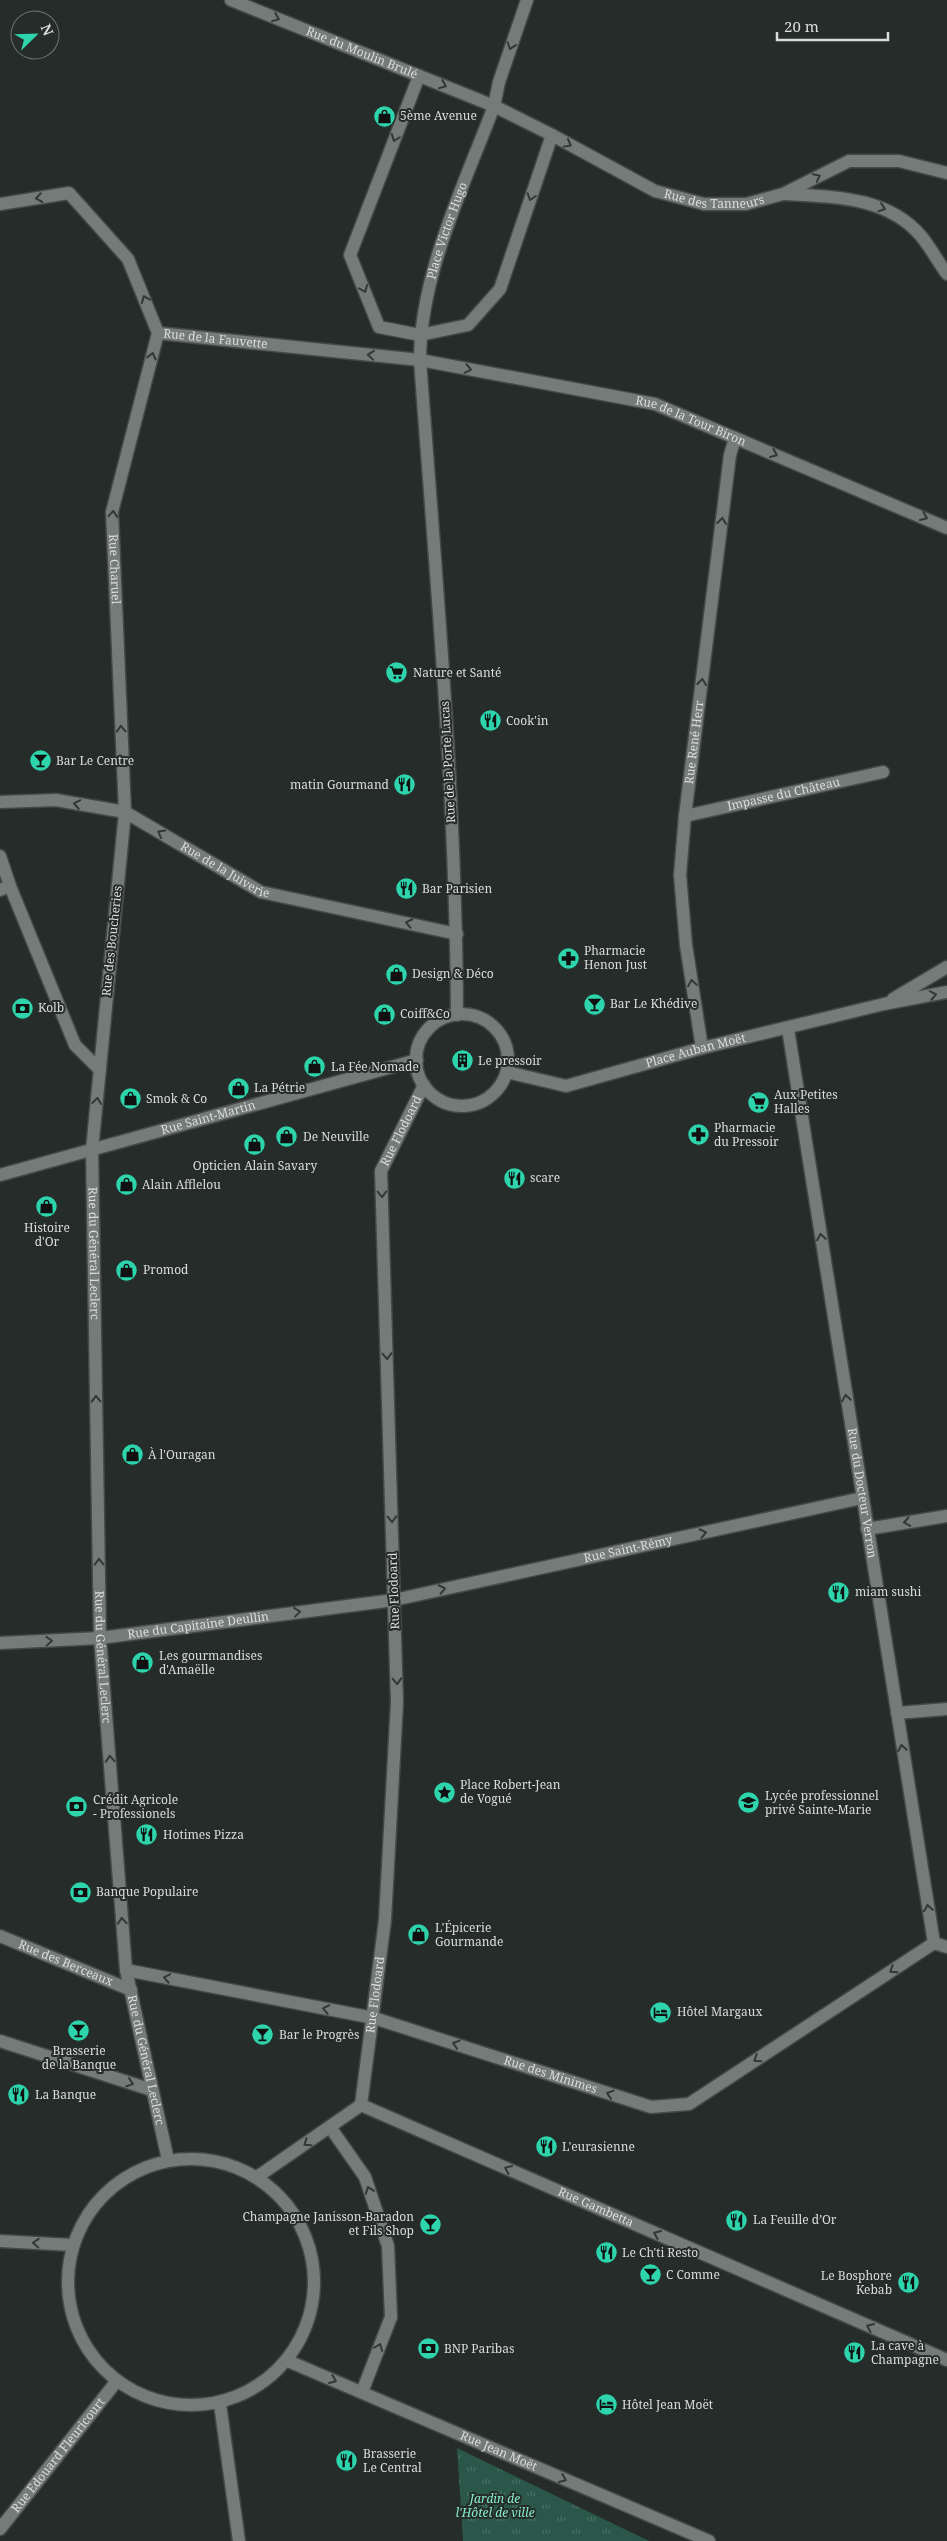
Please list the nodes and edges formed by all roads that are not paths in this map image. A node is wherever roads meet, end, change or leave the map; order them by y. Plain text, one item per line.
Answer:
1 (231, 0) edge
2 (527, 0) edge
3 (419, 76) junction
4 (494, 106) junction
5 (552, 134) junction
6 (947, 173) edge
7 (783, 194) junction
8 (0, 204) edge
9 (947, 274) edge
10 (158, 332) junction
11 (420, 335) junction
12 (420, 360) junction
13 (735, 438) junction
14 (947, 528) edge
15 (883, 772) dead end
16 (0, 802) edge
17 (125, 812) junction
18 (685, 816) junction
19 (0, 856) edge
20 (5, 888) edge
21 (457, 934) junction
22 (947, 967) edge
23 (947, 992) edge
24 (884, 1004) junction
25 (457, 1015) junction
26 (788, 1029) junction
27 (702, 1048) junction
28 (416, 1060) junction
29 (100, 1070) junction
30 (507, 1072) junction
31 (424, 1085) junction
32 (92, 1150) junction
33 (0, 1175) edge
34 (862, 1498) junction
35 (947, 1516) edge
36 (867, 1529) junction
37 (394, 1600) junction
38 (100, 1638) junction
39 (0, 1643) edge
40 (947, 1710) edge
41 (897, 1713) junction
42 (0, 1936) edge
43 (934, 1943) junction
44 (947, 1947) edge
45 (126, 1970) junction
46 (131, 1990) junction
47 (374, 2018) junction
48 (0, 2041) edge
49 (152, 2090) junction
50 (361, 2105) junction
51 (330, 2126) junction
52 (168, 2160) junction
53 (258, 2178) junction
54 (0, 2241) edge
55 (72, 2245) junction
56 (947, 2360) edge
57 (288, 2361) junction
58 (116, 2382) junction
59 (362, 2392) junction
60 (220, 2404) junction
61 (0, 2529) edge
62 (239, 2541) edge
63 (709, 2541) edge

1 -> 3 street, Rue du Moulin Brulé
2 -> 4 street, Place Victor Hugo
3 -> 4 street, Rue du Moulin Brulé
3 -> 11 street
4 - 5 street, Rue des Tanneurs
4 - 11 street, Place Victor Hugo
5 -> 7 street, Rue des Tanneurs
5 -> 11 street
7 -> 6 street, Rue des Tanneurs
7 -> 9 street
10 -> 8 street, Rue de la Fauvette
12 -> 10 street, Rue de la Fauvette
17 -> 10 street, Rue Charuel
11 - 12 street, Place Victor Hugo
12 -> 13 street, Rue de la Tour Biron
12 - 21 street, Rue de la Porte Lucas
13 -> 14 street, Rue de la Tour Biron
18 -> 13 street, Rue René Herr
15 - 18 street, Impasse du Château
17 -> 16 street, Rue de la Juiverie
21 -> 17 street, Rue de la Juiverie
17 - 29 street, Rue des Boucheries
27 -> 18 street, Rue René Herr
19 - 20 street
20 - 29 street
21 - 25 street, Rue de la Porte Lucas
22 - 24 street
24 -> 23 street
24 - 26 street, Place Auban Moët
25 - 28 street
25 - 30 street
26 - 27 street, Place Auban Moët
34 -> 26 street, Rue du Docteur Verron
27 - 30 street, Place Auban Moët
28 - 31 street
28 - 32 street, Rue Saint-Martin
32 -> 29 street, Rue des Boucheries
30 - 31 street
31 -> 37 street, Rue Flodoard
32 - 33 street, Rue Saint-Martin
38 -> 32 street, Rue du Général Leclerc
34 - 36 street, Rue du Docteur Verron
37 -> 34 street, Rue Saint-Rémy
35 -> 36 street
36 - 41 street, Rue du Docteur Verron
38 -> 37 street, Rue du Capitaine Deullin
37 -> 47 street, Rue Flodoard
39 -> 38 street, Rue du Capitaine Deullin
45 -> 38 street, Rue du Général Leclerc
40 - 41 street
43 -> 41 street, Rue du Docteur Verron
42 - 46 street, Rue des Berceaux
43 - 44 street
43 -> 47 street, Rue des Minimes
45 - 46 street, Rue du Général Leclerc
47 -> 45 street, Rue des Minimes
46 - 49 street, Rue du Général Leclerc
47 - 50 street, Rue Flodoard
48 -> 49 street
49 - 52 street, Rue du Général Leclerc
50 - 51 street
56 -> 50 street, Rue Gambetta
51 -> 53 street
59 -> 51 street
52 - 53 street
52 - 55 street
53 - 57 street
55 -> 54 street
55 - 58 street
57 -> 59 street, Rue Jean Moët
57 - 60 street
58 - 60 street
58 - 61 street, Rue Edouard Fleuricourt
59 -> 63 street, Rue Jean Moët
60 - 62 street

